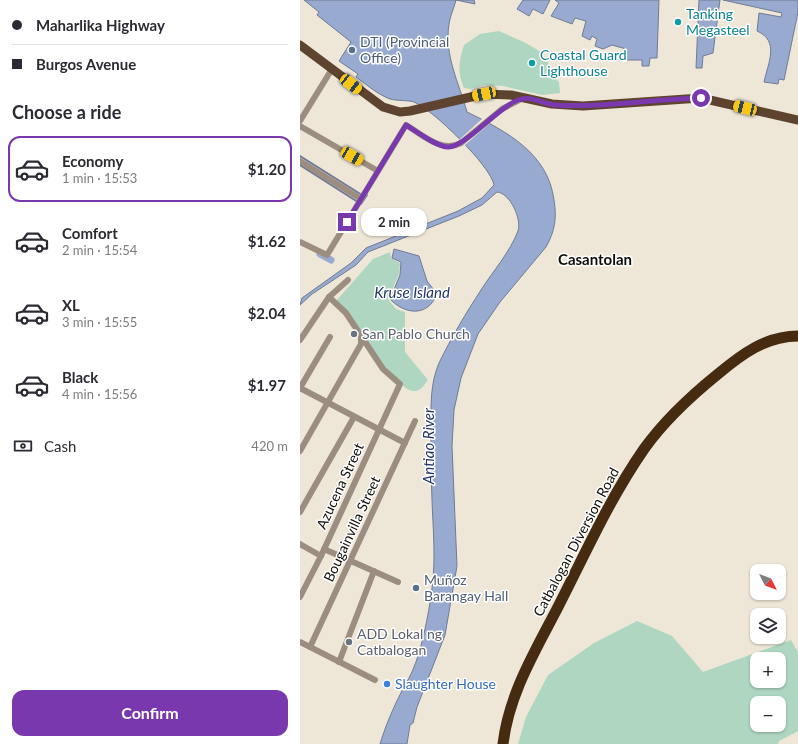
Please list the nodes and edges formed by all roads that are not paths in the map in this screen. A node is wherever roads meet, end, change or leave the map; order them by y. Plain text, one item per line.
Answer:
1 (300, 45) edge
2 (332, 69) junction
3 (526, 97) junction
4 (798, 120) edge
5 (300, 121) edge
6 (300, 126) edge
7 (300, 161) edge
8 (378, 171) junction
9 (361, 199) junction
10 (300, 242) edge
11 (348, 280) dead end
12 (329, 297) junction
13 (361, 334) junction
14 (798, 336) edge
15 (330, 337) dead end
16 (300, 340) edge
17 (300, 388) edge
18 (328, 402) junction
19 (354, 416) junction
20 (415, 421) dead end
21 (379, 429) junction
22 (405, 443) junction
23 (300, 451) edge
24 (300, 512) edge
25 (300, 544) edge
26 (324, 549) junction
27 (321, 556) junction
28 (351, 562) junction
29 (374, 571) junction
30 (398, 582) dead end
31 (300, 597) edge
32 (300, 642) edge
33 (310, 647) junction
34 (339, 662) junction
35 (375, 680) dead end
36 (503, 744) edge

1 - 2 main road
2 - 3 main road
2 - 5 street
3 - 4 main road
3 - 8 street
6 - 8 street
7 - 9 street
8 - 9 street
9 - 10 street
11 - 12 street
12 - 13 street
12 - 16 street
13 - 18 street
13 - 21 street, Azucena Street
14 - 36 highway, Catbalogan Diversion Road
15 - 17 street
17 - 18 street
18 - 19 street
18 - 23 street
19 - 21 street
19 - 24 street
20 - 22 street, Bougainvilla Street
21 - 22 street
21 - 26 street, Azucena Street
22 - 28 street, Bougainvilla Street
25 - 27 street
26 - 27 street, Azucena Street
26 - 28 street
27 - 31 street, Azucena Street
28 - 29 street
28 - 33 street, Bougainvilla Street
29 - 30 street
29 - 34 street
32 - 33 street
33 - 34 street
34 - 35 street

